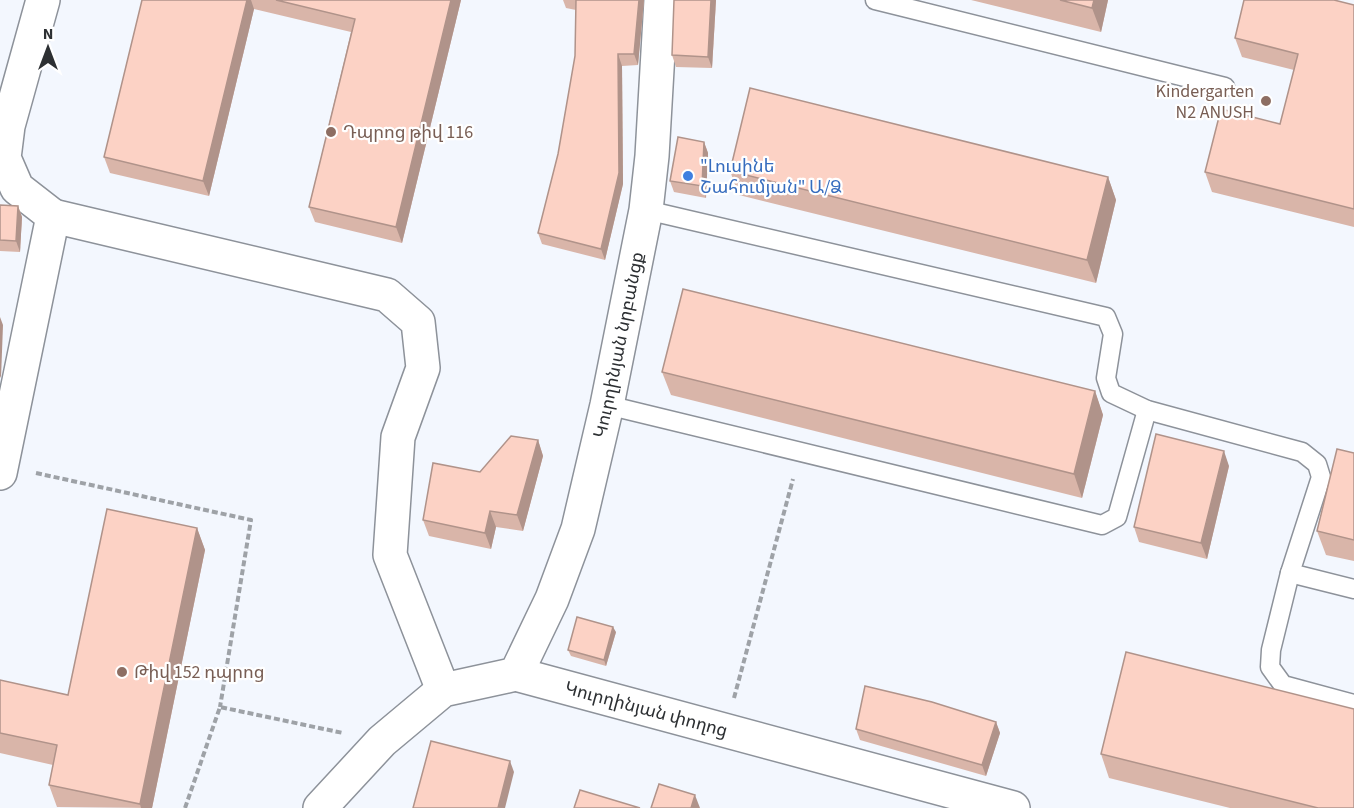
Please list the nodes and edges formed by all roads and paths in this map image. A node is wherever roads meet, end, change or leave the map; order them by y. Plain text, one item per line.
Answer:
1 (43, 0) edge
2 (661, 0) edge
3 (875, 0) edge
4 (1225, 87) dead end
5 (645, 210) junction
6 (53, 216) junction
7 (607, 405) junction
8 (1147, 410) junction
9 (800, 450) junction
10 (1, 469) edge
11 (1290, 573) junction
12 (1354, 589) edge
13 (516, 674) junction
14 (443, 690) junction
15 (1354, 704) edge
16 (220, 707) junction
17 (726, 730) junction
18 (382, 741) junction
19 (185, 808) edge
20 (320, 808) edge
21 (1013, 808) edge

1 - 6 street
2 - 5 street, Կուրղինյան նրբանցք
3 - 4 lane
5 - 7 street, Կուրղինյան նրբանցք
5 - 8 lane
6 - 10 street
6 - 14 street
7 - 9 lane
7 - 13 street, Կուրղինյան նրբանցք
8 - 9 lane
8 - 11 lane
9 - 17 path
10 - 16 path
11 - 12 lane
11 - 15 lane
13 - 14 street, Կուրղինյան փողոց
13 - 17 street, Կուրղինյան փողոց
14 - 18 street, Կուրղինյան փողոց
16 - 18 path
16 - 19 path
17 - 21 street, Կուրղինյան փողոց
18 - 20 street, Կուրղինյան փողոց

